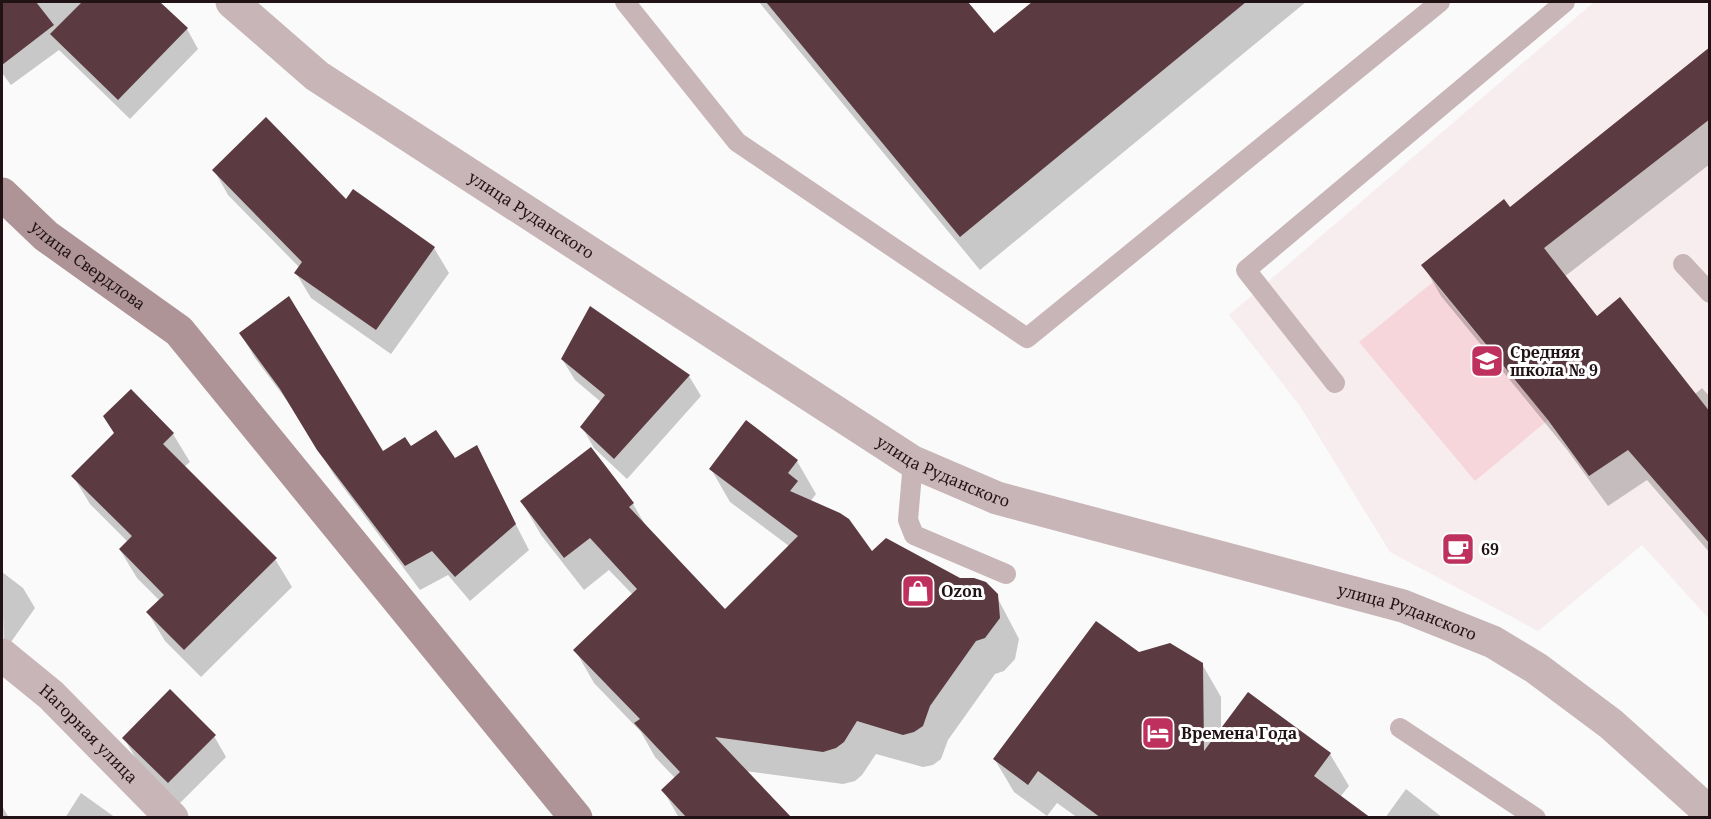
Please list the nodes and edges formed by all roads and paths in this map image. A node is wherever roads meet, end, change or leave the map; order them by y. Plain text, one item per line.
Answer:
1 (232, 2) edge
2 (625, 2) edge
3 (1440, 2) edge
4 (1565, 2) edge
5 (2, 194) edge
6 (1683, 264) dead end
7 (1710, 293) edge
8 (1335, 383) dead end
9 (913, 462) junction
10 (1006, 574) dead end
11 (2, 655) edge
12 (1400, 728) dead end
13 (1710, 813) edge
14 (172, 818) edge
15 (576, 818) edge
16 (1536, 818) edge

1 - 9 street, улица Руданского
2 - 3 lane
4 - 8 lane
5 - 15 main road, улица Свердлова
6 - 7 lane
9 - 10 lane
9 - 13 street, улица Руданского
11 - 14 street, Нагорная улица
12 - 16 lane

